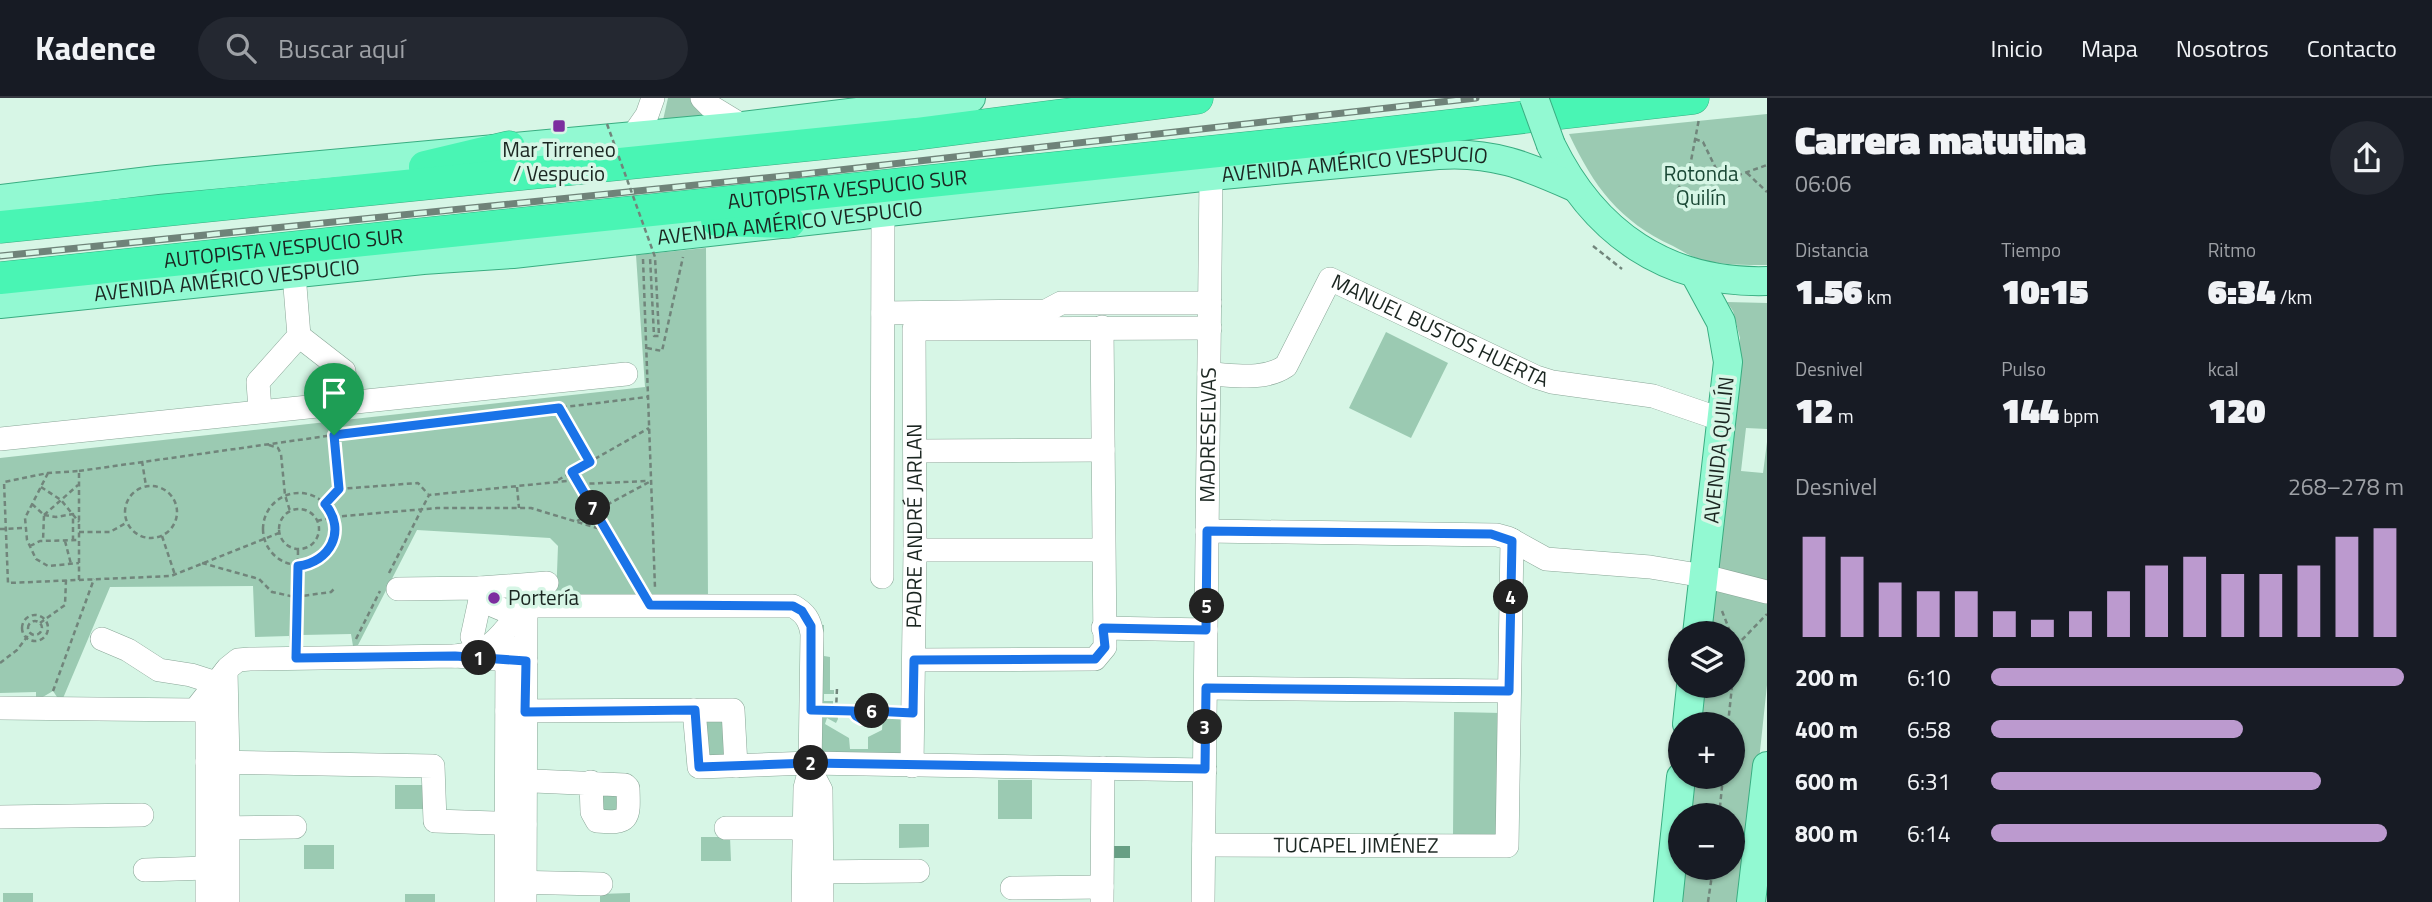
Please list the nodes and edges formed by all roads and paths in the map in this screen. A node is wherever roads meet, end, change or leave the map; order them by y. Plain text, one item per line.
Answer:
1 (653, 98) edge
2 (702, 98) edge
3 (971, 98) edge
4 (1197, 98) edge
5 (1534, 98) edge
6 (1696, 113) edge
7 (607, 124) dead end
8 (743, 126) junction
9 (631, 138) junction
10 (1695, 139) junction
11 (509, 147) junction
12 (1767, 165) edge
13 (1747, 173) junction
14 (1211, 176) junction
15 (1574, 187) junction
16 (1767, 192) edge
17 (306, 196) junction
18 (1674, 198) dead end
19 (0, 199) edge
20 (883, 213) junction
21 (603, 215) junction
22 (789, 222) junction
23 (0, 227) edge
24 (1593, 246) dead end
25 (686, 247) dead end
26 (642, 252) dead end
27 (649, 257) dead end
28 (1622, 269) dead end
29 (294, 274) junction
30 (1695, 274) junction
31 (0, 278) edge
32 (1767, 281) edge
33 (1210, 303) junction
34 (0, 304) edge
35 (883, 313) junction
36 (1102, 327) junction
37 (1210, 328) junction
38 (299, 336) junction
39 (646, 348) junction
40 (626, 374) dead end
41 (1209, 374) junction
42 (648, 397) junction
43 (348, 401) junction
44 (559, 408) junction
45 (260, 410) junction
46 (1723, 420) junction
47 (649, 428) junction
48 (334, 435) junction
49 (0, 439) edge
50 (265, 443) junction
51 (1103, 450) junction
52 (915, 451) junction
53 (142, 461) junction
54 (590, 462) junction
55 (79, 471) junction
56 (572, 472) junction
57 (48, 473) junction
58 (651, 481) junction
59 (2, 482) edge
60 (555, 482) junction
61 (578, 482) junction
62 (79, 484) junction
63 (41, 486) junction
64 (146, 486) junction
65 (517, 486) junction
66 (339, 489) junction
67 (285, 495) junction
68 (429, 495) junction
69 (61, 500) junction
70 (32, 504) junction
71 (325, 504) junction
72 (520, 508) junction
73 (421, 510) junction
74 (290, 511) junction
75 (595, 511) junction
76 (73, 514) junction
77 (44, 515) junction
78 (333, 517) junction
79 (317, 521) junction
80 (79, 522) junction
81 (127, 522) junction
82 (577, 522) junction
83 (26, 528) junction
84 (0, 529) edge
85 (6, 529) junction
86 (607, 531) junction
87 (1207, 531) junction
88 (79, 532) junction
89 (279, 533) junction
90 (162, 536) junction
91 (263, 538) junction
92 (79, 540) junction
93 (43, 541) junction
94 (65, 541) junction
95 (73, 541) junction
96 (1512, 541) junction
97 (30, 546) junction
98 (298, 549) junction
99 (915, 550) junction
100 (1103, 550) junction
101 (79, 563) junction
102 (71, 564) junction
103 (202, 564) junction
104 (298, 566) junction
105 (175, 575) junction
106 (1704, 576) junction
107 (882, 577) dead end
108 (94, 579) junction
109 (66, 580) junction
110 (79, 580) junction
111 (547, 583) dead end
112 (335, 588) dead end
113 (398, 589) dead end
114 (1767, 592) edge
115 (480, 594) junction
116 (298, 597) junction
117 (1719, 603) dead end
118 (653, 605) junction
119 (1767, 614) edge
120 (517, 618) junction
121 (46, 619) junction
122 (1699, 621) edge
123 (1726, 621) edge
124 (40, 623) junction
125 (1103, 628) junction
126 (1206, 630) junction
127 (30, 633) junction
128 (472, 637) dead end
129 (1745, 637) edge
130 (26, 638) junction
131 (102, 639) dead end
132 (455, 656) junction
133 (296, 658) junction
134 (516, 660) junction
135 (914, 660) junction
136 (0, 663) edge
137 (221, 677) junction
138 (837, 688) dead end
139 (1206, 688) junction
140 (1509, 691) junction
141 (0, 708) edge
142 (50, 708) junction
143 (210, 709) junction
144 (695, 710) junction
145 (811, 710) junction
146 (838, 711) junction
147 (853, 711) junction
148 (872, 711) junction
149 (879, 711) junction
150 (516, 712) junction
151 (913, 713) junction
152 (841, 719) dead end
153 (877, 720) dead end
154 (218, 762) junction
155 (736, 766) junction
156 (810, 766) junction
157 (912, 766) junction
158 (1767, 766) edge
159 (1103, 768) junction
160 (1205, 769) junction
161 (516, 780) junction
162 (591, 782) dead end
163 (1680, 789) edge
164 (142, 815) dead end
165 (0, 817) edge
166 (516, 824) junction
167 (295, 827) dead end
168 (218, 828) junction
169 (726, 828) dead end
170 (803, 828) junction
171 (1204, 845) junction
172 (207, 868) junction
173 (145, 870) dead end
174 (918, 871) dead end
175 (813, 872) junction
176 (1711, 880) edge
177 (601, 884) dead end
178 (1012, 888) dead end
179 (515, 892) edge
180 (1102, 895) edge
181 (206, 902) edge
182 (228, 902) edge
183 (803, 902) edge
184 (822, 902) edge
185 (1203, 902) edge
186 (1668, 902) edge
187 (1708, 902) edge
188 (1751, 902) edge

1 - 9 street
2 - 8 street
3 - 8 main road
4 - 17 highway
5 - 15 main road, bridge
6 - 10 path
6 - 21 highway, AUTOPISTA VESPUCIO SUR
7 - 27 path, bridge
8 - 9 main road
9 - 11 main road
10 - 13 path
10 - 18 path
11 - 17 highway
11 - 19 main road
12 - 13 path
13 - 16 path
14 - 15 main road, AVENIDA AMÉRICO VESPUCIO
14 - 20 main road, AVENIDA AMÉRICO VESPUCIO
14 - 33 street, MADRESELVAS
15 - 30 main road
17 - 23 highway
20 - 22 main road, AVENIDA AMÉRICO VESPUCIO
20 - 35 street
21 - 22 highway
21 - 31 highway, AUTOPISTA VESPUCIO SUR
22 - 29 main road, AVENIDA AMÉRICO VESPUCIO
24 - 28 path
25 - 39 path
26 - 39 path
29 - 34 main road, AVENIDA AMÉRICO VESPUCIO
29 - 38 street
30 - 32 main road
30 - 46 main road, AVENIDA QUILÍN
33 - 35 street
33 - 37 street, MADRESELVAS
35 - 107 street
36 - 37 street
36 - 51 street
36 - 52 street, PADRE ANDRÉ JARLAN
37 - 41 street, MADRESELVAS
38 - 43 street
38 - 45 street
39 - 42 path
40 - 43 street
41 - 46 street, MANUEL BUSTOS HUERTA
41 - 87 street, MADRESELVAS
42 - 44 path
42 - 47 path
43 - 45 street
44 - 48 path
44 - 54 path
45 - 49 street
46 - 106 main road, AVENIDA QUILÍN
47 - 54 path
47 - 58 path
48 - 50 path
48 - 66 path
50 - 53 path
50 - 67 path
51 - 52 street
51 - 100 street
52 - 99 street, PADRE ANDRÉ JARLAN
53 - 55 path
53 - 64 path
54 - 56 path
55 - 57 path
55 - 62 path
56 - 60 path
56 - 61 path
57 - 59 path
57 - 63 path
58 - 61 path
58 - 75 path
58 - 118 path
59 - 85 path
60 - 61 path
60 - 65 path
61 - 75 path
62 - 69 path
62 - 80 path
63 - 69 path
63 - 70 path
64 - 81 path
64 - 90 path
65 - 68 path
65 - 72 path
66 - 68 path
66 - 71 path
67 - 71 path
67 - 74 path
67 - 91 path
68 - 73 path
69 - 76 path
69 - 77 path
70 - 77 path
70 - 83 path
71 - 78 path
72 - 73 path
72 - 82 path
73 - 78 path
74 - 79 path
74 - 89 path
75 - 82 path
75 - 86 path
76 - 77 path
76 - 80 path
76 - 95 path
77 - 93 path
78 - 79 path
78 - 104 path
79 - 98 path
80 - 88 path
81 - 88 path
81 - 90 path
82 - 86 path
83 - 85 path
83 - 97 path
84 - 85 path
85 - 109 path
86 - 118 path
87 - 96 street
87 - 126 street, MADRESELVAS
88 - 92 path
89 - 91 path
89 - 98 path
90 - 105 path
91 - 103 path
91 - 104 path
92 - 95 path
92 - 101 path
93 - 94 path
93 - 97 path
94 - 95 path
94 - 102 path
96 - 106 street
96 - 140 street
97 - 102 path
98 - 104 path
99 - 100 street
99 - 135 street, PADRE ANDRÉ JARLAN
100 - 125 street
101 - 102 path
101 - 110 path
103 - 105 path
103 - 116 path
104 - 116 path
105 - 108 path
106 - 114 street
106 - 122 main road, AVENIDA QUILÍN
108 - 110 path
108 - 142 path
109 - 110 path
109 - 121 path
111 - 115 street
112 - 116 path
113 - 115 street
115 - 120 street
115 - 128 street
116 - 133 path
117 - 123 path
118 - 120 street
118 - 145 street
119 - 129 path
120 - 132 street
120 - 134 street
121 - 124 path
121 - 130 path
121 - 130 path
124 - 127 path
124 - 127 path
125 - 126 street
125 - 135 street
126 - 139 street, MADRESELVAS
127 - 130 path
130 - 136 path
131 - 137 street
132 - 133 street
132 - 134 street
133 - 137 street
134 - 150 street
135 - 151 street, PADRE ANDRÉ JARLAN
137 - 143 street
137 - 143 street
138 - 146 path
139 - 140 street
139 - 160 street, MADRESELVAS
140 - 171 street, TUCAPEL JIMÉNEZ
141 - 142 street
142 - 143 street
143 - 154 street
144 - 150 street
144 - 155 street
144 - 155 street
145 - 146 path
145 - 156 street
146 - 147 path
146 - 152 path
147 - 148 path
147 - 148 path
148 - 149 path
149 - 151 path
149 - 153 path
150 - 161 street
151 - 157 street, PADRE ANDRÉ JARLAN
154 - 166 street
154 - 168 street
155 - 156 street
156 - 157 street
156 - 170 street
156 - 175 street
157 - 159 street
158 - 188 main road
159 - 160 street
159 - 180 street
160 - 171 street, MADRESELVAS
161 - 162 street
161 - 166 street
163 - 186 main road
164 - 165 street
166 - 179 street
167 - 168 street
168 - 172 street
168 - 182 street
169 - 170 street
170 - 175 street
171 - 185 street, MADRESELVAS
172 - 173 street
172 - 181 street
174 - 175 street
175 - 183 street
175 - 184 street
176 - 187 path
177 - 179 street
178 - 180 street

